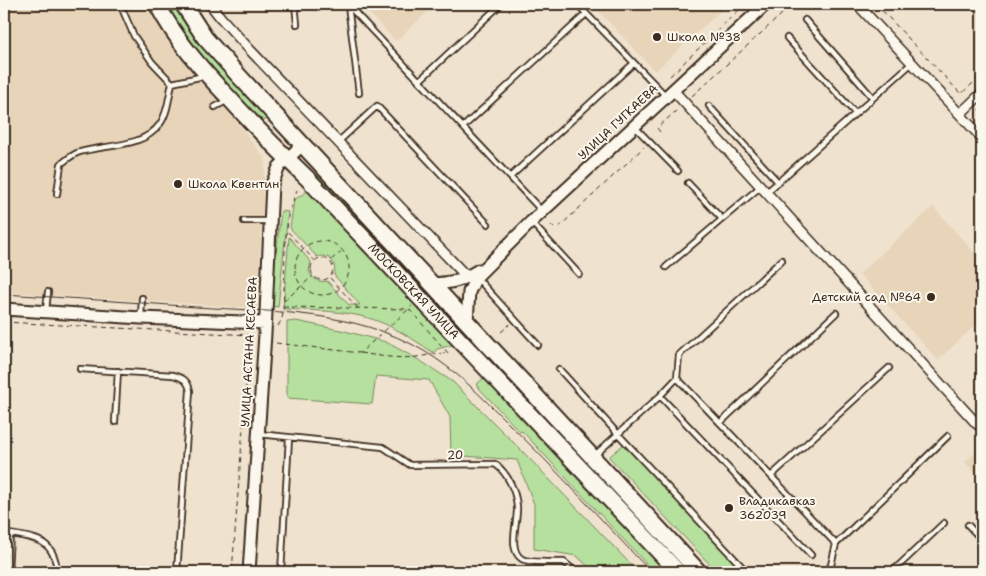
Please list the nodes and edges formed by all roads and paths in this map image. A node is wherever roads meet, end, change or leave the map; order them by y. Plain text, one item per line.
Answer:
1 (120, 4) edge
2 (157, 4) edge
3 (183, 4) edge
4 (210, 4) edge
5 (295, 4) edge
6 (501, 4) edge
7 (576, 4) edge
8 (745, 4) edge
9 (766, 4) edge
10 (793, 4) edge
11 (857, 4) edge
12 (876, 4) edge
13 (348, 5) edge
14 (586, 14) junction
15 (805, 20) dead end
16 (297, 24) dead end
17 (787, 38) dead end
18 (634, 63) junction
19 (912, 63) junction
20 (982, 75) edge
21 (208, 76) junction
22 (670, 76) dead end
23 (419, 81) junction
24 (172, 83) junction
25 (359, 93) dead end
26 (669, 93) junction
27 (982, 93) edge
28 (690, 98) dead end
29 (873, 98) junction
30 (230, 99) junction
31 (709, 106) dead end
32 (215, 107) dead end
33 (976, 107) dead end
34 (676, 111) dead end
35 (855, 113) junction
36 (960, 114) junction
37 (982, 114) edge
38 (634, 126) junction
39 (463, 127) junction
40 (660, 132) dead end
41 (982, 138) edge
42 (338, 142) junction
43 (303, 144) junction
44 (647, 144) dead end
45 (288, 160) junction
46 (678, 171) dead end
47 (510, 177) junction
48 (778, 182) junction
49 (688, 183) dead end
50 (764, 189) junction
51 (298, 190) dead end
52 (57, 194) dead end
53 (542, 212) junction
54 (722, 219) junction
55 (244, 221) dead end
56 (270, 221) junction
57 (531, 222) junction
58 (488, 224) dead end
59 (551, 225) dead end
60 (288, 230) junction
61 (304, 249) junction
62 (342, 251) junction
63 (782, 260) dead end
64 (315, 261) junction
65 (330, 261) junction
66 (666, 267) dead end
67 (579, 274) dead end
68 (313, 276) junction
69 (330, 277) junction
70 (471, 277) junction
71 (431, 284) junction
72 (302, 286) junction
73 (340, 288) junction
74 (48, 292) dead end
75 (142, 298) dead end
76 (284, 302) junction
77 (414, 303) junction
78 (283, 307) junction
79 (358, 308) junction
80 (4, 309) edge
81 (46, 312) junction
82 (836, 313) dead end
83 (141, 318) junction
84 (515, 320) junction
85 (467, 321) junction
86 (4, 322) edge
87 (265, 324) junction
88 (278, 326) dead end
89 (501, 332) dead end
90 (276, 343) dead end
91 (538, 346) dead end
92 (360, 353) junction
93 (889, 368) dead end
94 (80, 369) dead end
95 (559, 369) dead end
96 (118, 371) junction
97 (677, 378) junction
98 (660, 396) junction
99 (115, 422) dead end
100 (720, 423) junction
101 (982, 427) edge
102 (258, 434) junction
103 (618, 434) junction
104 (948, 436) dead end
105 (289, 438) junction
106 (593, 457) junction
107 (581, 469) junction
108 (771, 476) junction
109 (944, 524) dead end
110 (968, 525) dead end
111 (4, 533) edge
112 (10, 534) junction
113 (982, 540) edge
114 (836, 544) junction
115 (811, 555) dead end
116 (8, 572) edge
117 (58, 572) edge
118 (177, 572) edge
119 (232, 572) edge
120 (249, 572) edge
121 (281, 572) edge
122 (576, 572) edge
123 (678, 572) edge
124 (699, 572) edge
125 (747, 572) edge
126 (827, 572) edge
127 (892, 572) edge

1 - 24 lane
2 - 21 highway, МОСКОВСКАЯ УЛИЦА
3 - 43 highway, МОСКОВСКАЯ УЛИЦА
4 - 42 street
5 - 16 lane
6 - 23 lane
7 - 14 lane
8 - 22 path
9 - 26 street, УЛИЦА ГУГКАЕВА
10 - 28 path
11 - 19 street
12 - 20 path
13 - 23 lane
13 - 25 lane
14 - 18 lane
14 - 39 lane
15 - 29 lane
17 - 35 lane
18 - 26 lane
18 - 47 lane
19 - 29 lane
19 - 36 street
21 - 24 lane
21 - 30 highway, МОСКОВСКАЯ УЛИЦА
23 - 39 lane
24 - 52 lane
26 - 38 street, УЛИЦА ГУГКАЕВА
26 - 50 street
27 - 36 street
29 - 35 lane
30 - 32 lane
30 - 45 highway, МОСКОВСКАЯ УЛИЦА
31 - 48 lane
33 - 37 path
34 - 40 path
35 - 48 lane
36 - 41 street
38 - 46 lane
38 - 53 street, УЛИЦА ГУГКАЕВА
39 - 47 lane
42 - 58 lane
42 - 70 street
43 - 45 street, УЛИЦА АСТАНА КЕСАЕВА
43 - 71 highway, МОСКОВСКАЯ УЛИЦА
44 - 59 path
45 - 56 street, УЛИЦА АСТАНА КЕСАЕВА
45 - 77 highway, МОСКОВСКАЯ УЛИЦА
47 - 53 lane
48 - 50 lane
49 - 54 lane
50 - 54 lane
50 - 101 street
51 - 60 path
53 - 57 street, УЛИЦА ГУГКАЕВА
54 - 66 lane
55 - 56 lane
56 - 87 street, УЛИЦА АСТАНА КЕСАЕВА
57 - 67 lane
57 - 70 street, УЛИЦА ГУГКАЕВА
60 - 61 path
60 - 76 path
61 - 62 path
61 - 64 path
61 - 72 path
62 - 65 path
62 - 73 path
63 - 97 lane
64 - 65 path
64 - 68 path
65 - 69 path
68 - 69 path
68 - 72 path
69 - 73 path
70 - 71 street, УЛИЦА ГУГКАЕВА
70 - 84 lane
70 - 85 street
71 - 85 highway, МОСКОВСКАЯ УЛИЦА
72 - 73 path
72 - 76 path
73 - 79 path
74 - 81 lane
75 - 83 lane
76 - 78 path
77 - 79 path
77 - 92 path
77 - 92 path
77 - 107 highway, МОСКОВСКАЯ УЛИЦА
78 - 79 path
78 - 88 path
80 - 81 street
81 - 83 street
82 - 100 lane
83 - 87 street
84 - 89 path
84 - 91 lane
85 - 106 highway, МОСКОВСКАЯ УЛИЦА
86 - 119 path
87 - 102 street, УЛИЦА АСТАНА КЕСАЕВА
90 - 92 path
93 - 108 lane
94 - 96 lane
95 - 103 lane
96 - 99 lane
96 - 118 lane
97 - 98 lane
97 - 100 lane
98 - 103 lane
98 - 115 lane
100 - 108 lane
102 - 105 lane, 20
102 - 120 street, УЛИЦА АСТАНА КЕСАЕВА
103 - 106 lane
103 - 125 lane
104 - 114 lane
105 - 121 lane
105 - 122 lane, 20
106 - 107 lane
106 - 124 highway, МОСКОВСКАЯ УЛИЦА
107 - 123 highway, МОСКОВСКАЯ УЛИЦА
108 - 114 lane
109 - 127 lane
110 - 113 lane
111 - 112 lane
112 - 116 lane
112 - 117 lane
114 - 126 lane

